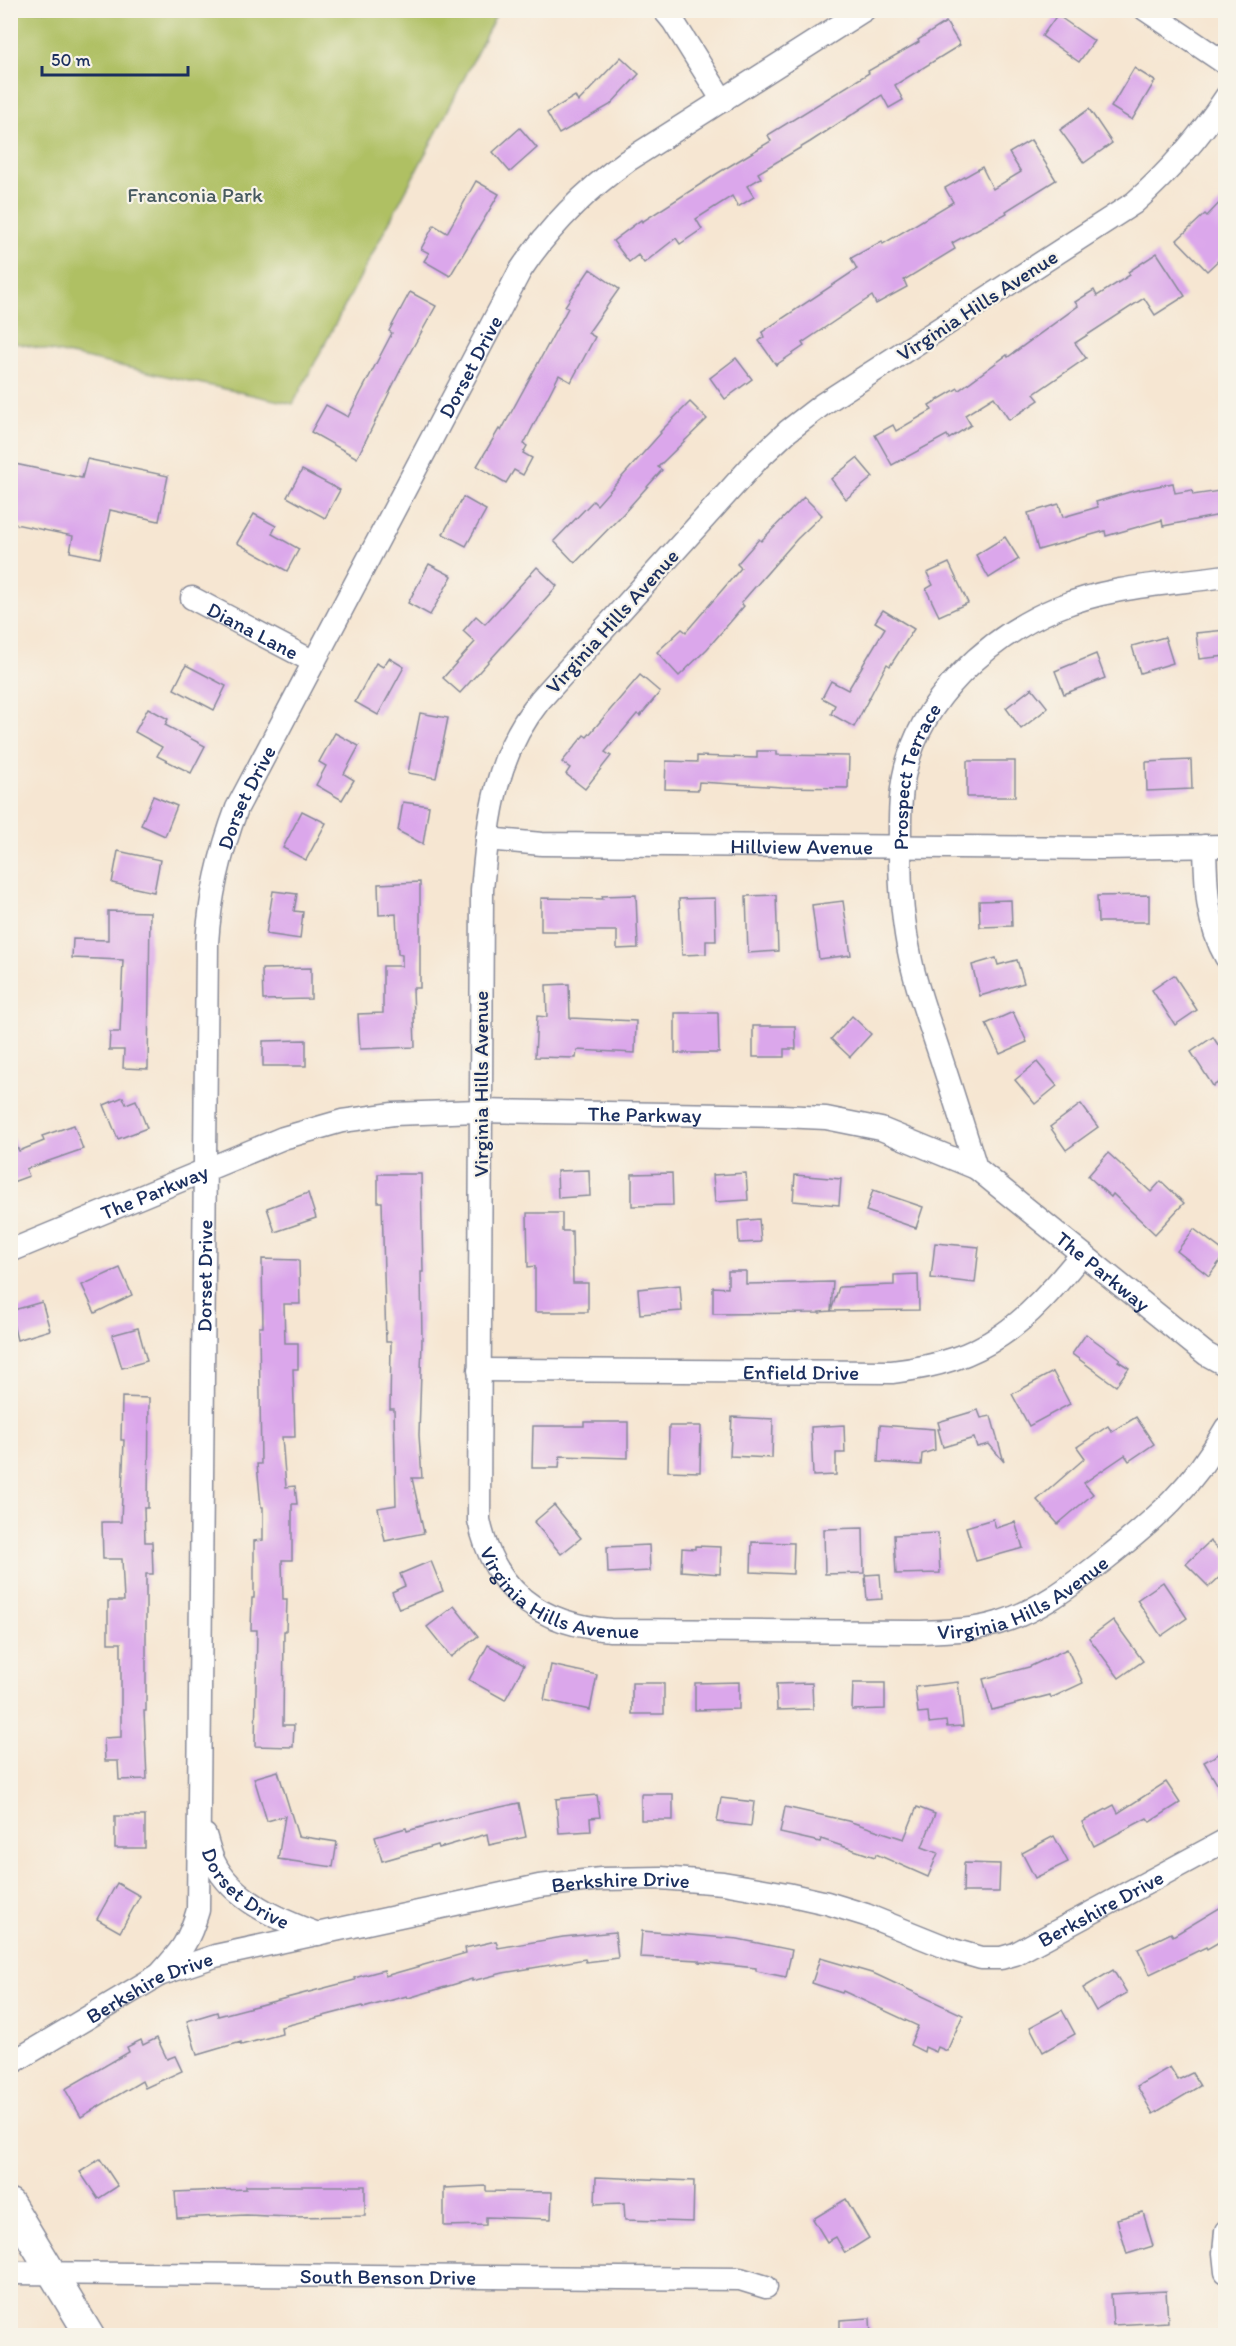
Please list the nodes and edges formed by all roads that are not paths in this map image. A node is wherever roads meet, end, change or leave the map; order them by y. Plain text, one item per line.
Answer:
1 (664, 10) edge
2 (864, 10) edge
3 (1146, 10) edge
4 (1226, 64) edge
5 (1226, 98) edge
6 (723, 101) junction
7 (1226, 576) edge
8 (192, 598) dead end
9 (314, 662) junction
10 (487, 839) junction
11 (1215, 846) edge
12 (900, 847) junction
13 (1226, 957) edge
14 (479, 1112) junction
15 (976, 1168) junction
16 (205, 1170) junction
17 (10, 1251) edge
18 (1082, 1254) junction
19 (1226, 1365) edge
20 (479, 1370) junction
21 (1226, 1428) edge
22 (200, 1819) junction
23 (1226, 1840) edge
24 (318, 1934) junction
25 (159, 1975) junction
26 (10, 2064) edge
27 (10, 2203) edge
28 (1226, 2230) edge
29 (1226, 2272) edge
30 (10, 2273) edge
31 (53, 2274) junction
32 (766, 2287) dead end
33 (90, 2336) edge

1 - 6 street
2 - 6 street, Dorset Drive
3 - 4 street
5 - 10 street, Virginia Hills Avenue
6 - 9 street, Dorset Drive
7 - 12 street, Prospect Terrace
8 - 9 street, Diana Lane
9 - 16 street, Dorset Drive
10 - 12 street, Hillview Avenue
10 - 14 street, Virginia Hills Avenue
11 - 12 street, Hillview Avenue
11 - 13 street
12 - 15 street, Prospect Terrace
14 - 15 street, The Parkway
14 - 16 street, The Parkway
14 - 20 street, Virginia Hills Avenue
15 - 18 street, The Parkway
16 - 17 street, The Parkway
16 - 22 street, Dorset Drive
18 - 19 street, The Parkway
18 - 20 street, Enfield Drive
20 - 21 street, Virginia Hills Avenue
22 - 24 street, Dorset Drive
22 - 25 street, Dorset Drive
23 - 24 street, Berkshire Drive
24 - 25 street, Berkshire Drive
25 - 26 street, Berkshire Drive
27 - 31 main road
28 - 29 street
30 - 31 street, South Benson Drive
31 - 32 street, South Benson Drive
31 - 33 main road

